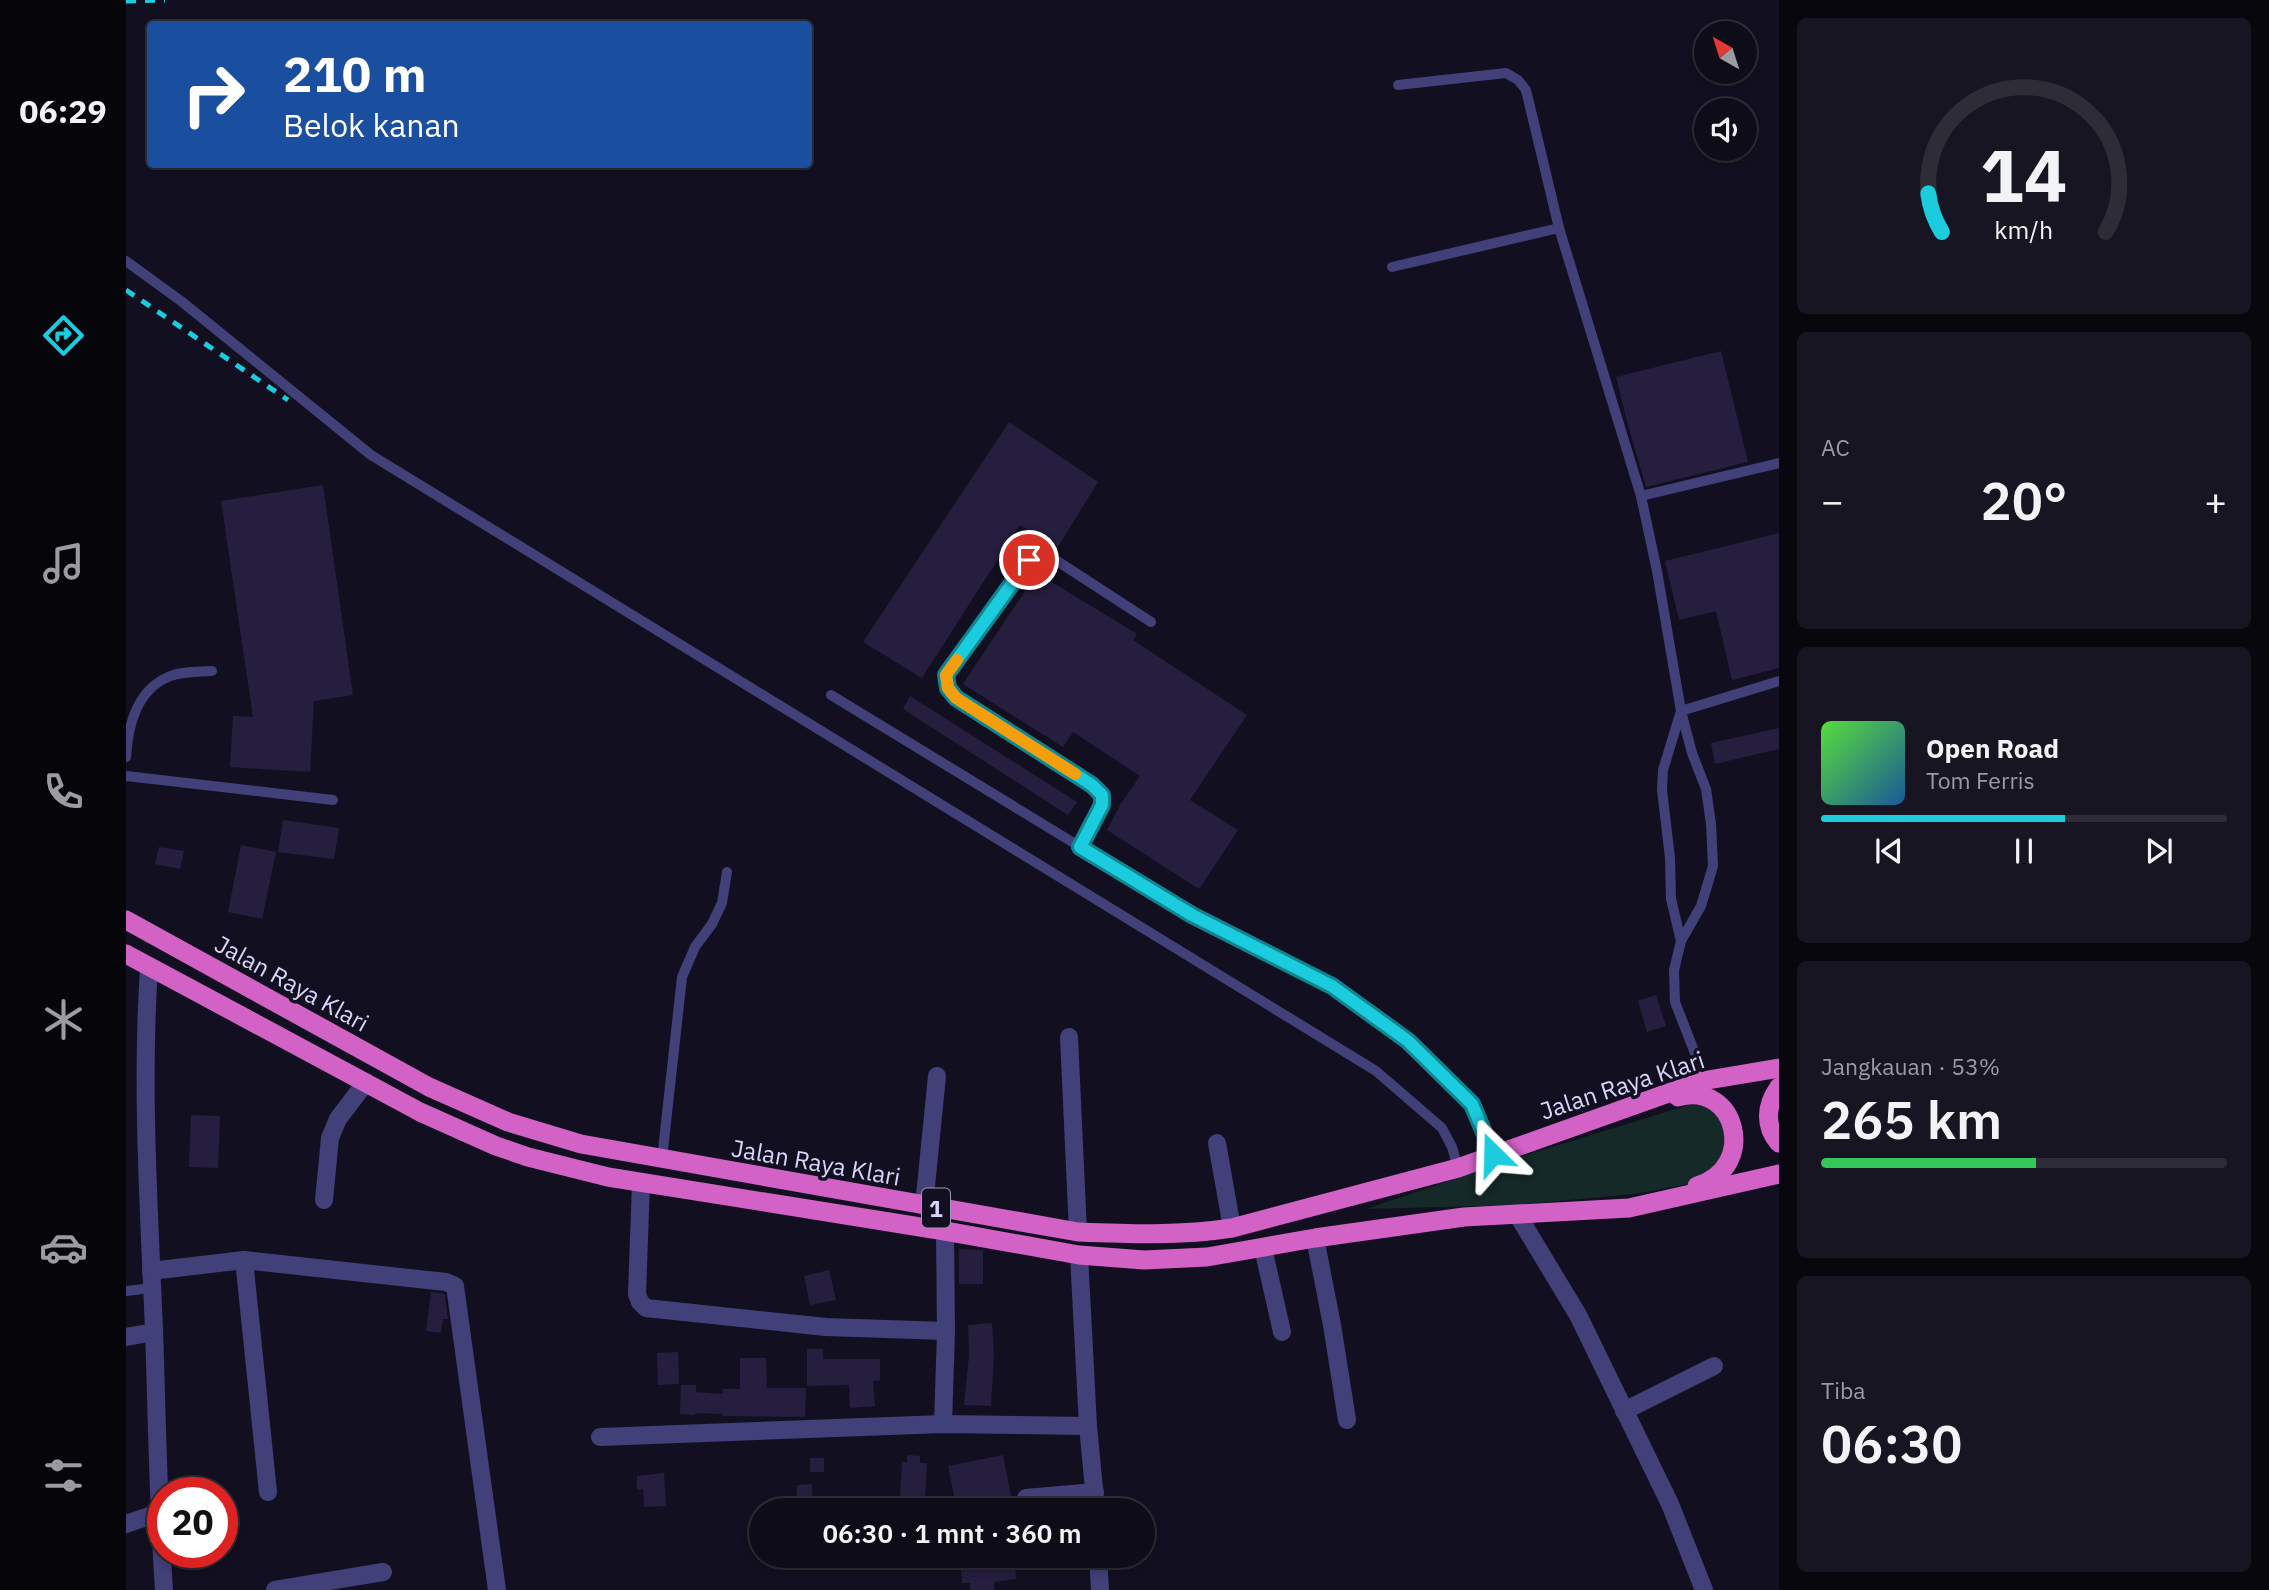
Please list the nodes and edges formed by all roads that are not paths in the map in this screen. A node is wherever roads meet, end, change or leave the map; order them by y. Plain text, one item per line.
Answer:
1 (1398, 85) dead end
2 (1559, 228) junction
3 (126, 261) edge
4 (1392, 267) dead end
5 (1779, 463) edge
6 (1641, 496) junction
7 (1151, 622) dead end
8 (212, 671) dead end
9 (1779, 681) edge
10 (831, 695) dead end
11 (1681, 711) junction
12 (126, 757) edge
13 (126, 776) edge
14 (332, 800) dead end
15 (1080, 847) junction
16 (727, 872) dead end
17 (126, 919) edge
18 (1681, 942) junction
19 (126, 954) edge
20 (149, 968) junction
21 (1069, 1037) dead end
22 (1779, 1068) edge
23 (937, 1076) dead end
24 (1702, 1081) junction
25 (366, 1082) junction
26 (1779, 1087) edge
27 (1569, 1127) junction
28 (1217, 1143) dead end
29 (1779, 1143) edge
30 (1493, 1154) junction
31 (662, 1159) junction
32 (1458, 1168) junction
33 (1779, 1174) edge
34 (641, 1183) junction
35 (324, 1200) dead end
36 (924, 1206) junction
37 (1629, 1208) junction
38 (1517, 1214) junction
39 (1232, 1228) junction
40 (945, 1231) junction
41 (1078, 1232) junction
42 (1315, 1238) junction
43 (1263, 1248) junction
44 (1079, 1255) junction
45 (244, 1260) junction
46 (152, 1280) junction
47 (126, 1291) edge
48 (946, 1331) junction
49 (154, 1332) junction
50 (1282, 1332) dead end
51 (126, 1336) edge
52 (1714, 1366) dead end
53 (1624, 1411) junction
54 (1347, 1420) dead end
55 (943, 1424) junction
56 (1088, 1426) junction
57 (600, 1437) dead end
58 (157, 1477) edge
59 (268, 1492) dead end
60 (1095, 1492) junction
61 (1026, 1497) dead end
62 (1095, 1498) edge
63 (147, 1517) edge
64 (126, 1524) edge
65 (162, 1568) edge
66 (1099, 1568) edge
67 (383, 1572) dead end
68 (164, 1590) edge
69 (275, 1590) edge
70 (497, 1590) edge
71 (1100, 1590) edge
72 (1703, 1590) edge

1 - 2 lane
2 - 4 lane
2 - 6 lane
3 - 32 lane
5 - 6 lane
6 - 11 lane
7 - 15 lane
8 - 12 lane
9 - 11 lane
10 - 15 lane
11 - 18 lane
11 - 18 lane
13 - 14 lane
15 - 30 lane
16 - 31 lane
17 - 31 highway, Jalan Raya Klari / 1
18 - 24 lane
19 - 20 highway, Jalan Raya Klari / 1
20 - 25 highway, Jalan Raya Klari / 1
20 - 46 street
21 - 41 street
22 - 24 highway, Jalan Raya Klari / 1
23 - 36 street
24 - 27 highway, Jalan Raya Klari / 1
25 - 34 highway, Jalan Raya Klari / 1
25 - 35 street
26 - 29 highway
27 - 30 highway, Jalan Raya Klari / 1
27 - 37 highway
28 - 39 street
30 - 32 highway, Jalan Raya Klari / 1
31 - 36 highway, Jalan Raya Klari / 1
32 - 39 highway, Jalan Raya Klari / 1
33 - 37 highway, Jalan Raya Klari / 1
34 - 40 highway, Jalan Raya Klari / 1
34 - 48 street
36 - 41 highway, Jalan Raya Klari / 1
37 - 38 highway, Jalan Raya Klari / 1
38 - 42 highway, Jalan Raya Klari / 1
38 - 53 street
39 - 41 highway, Jalan Raya Klari / 1
40 - 44 highway, Jalan Raya Klari / 1
40 - 48 street
42 - 43 highway, Jalan Raya Klari / 1
42 - 54 street
43 - 44 highway, Jalan Raya Klari / 1
43 - 50 street
44 - 56 street
45 - 46 street
45 - 59 street
45 - 70 street
46 - 47 lane
46 - 49 street
48 - 55 street
49 - 51 street
49 - 58 street
52 - 53 street
53 - 72 street
55 - 56 street
55 - 57 street
56 - 60 street
60 - 61 street
60 - 62 street
63 - 64 street
65 - 68 street
66 - 71 street
67 - 69 street

